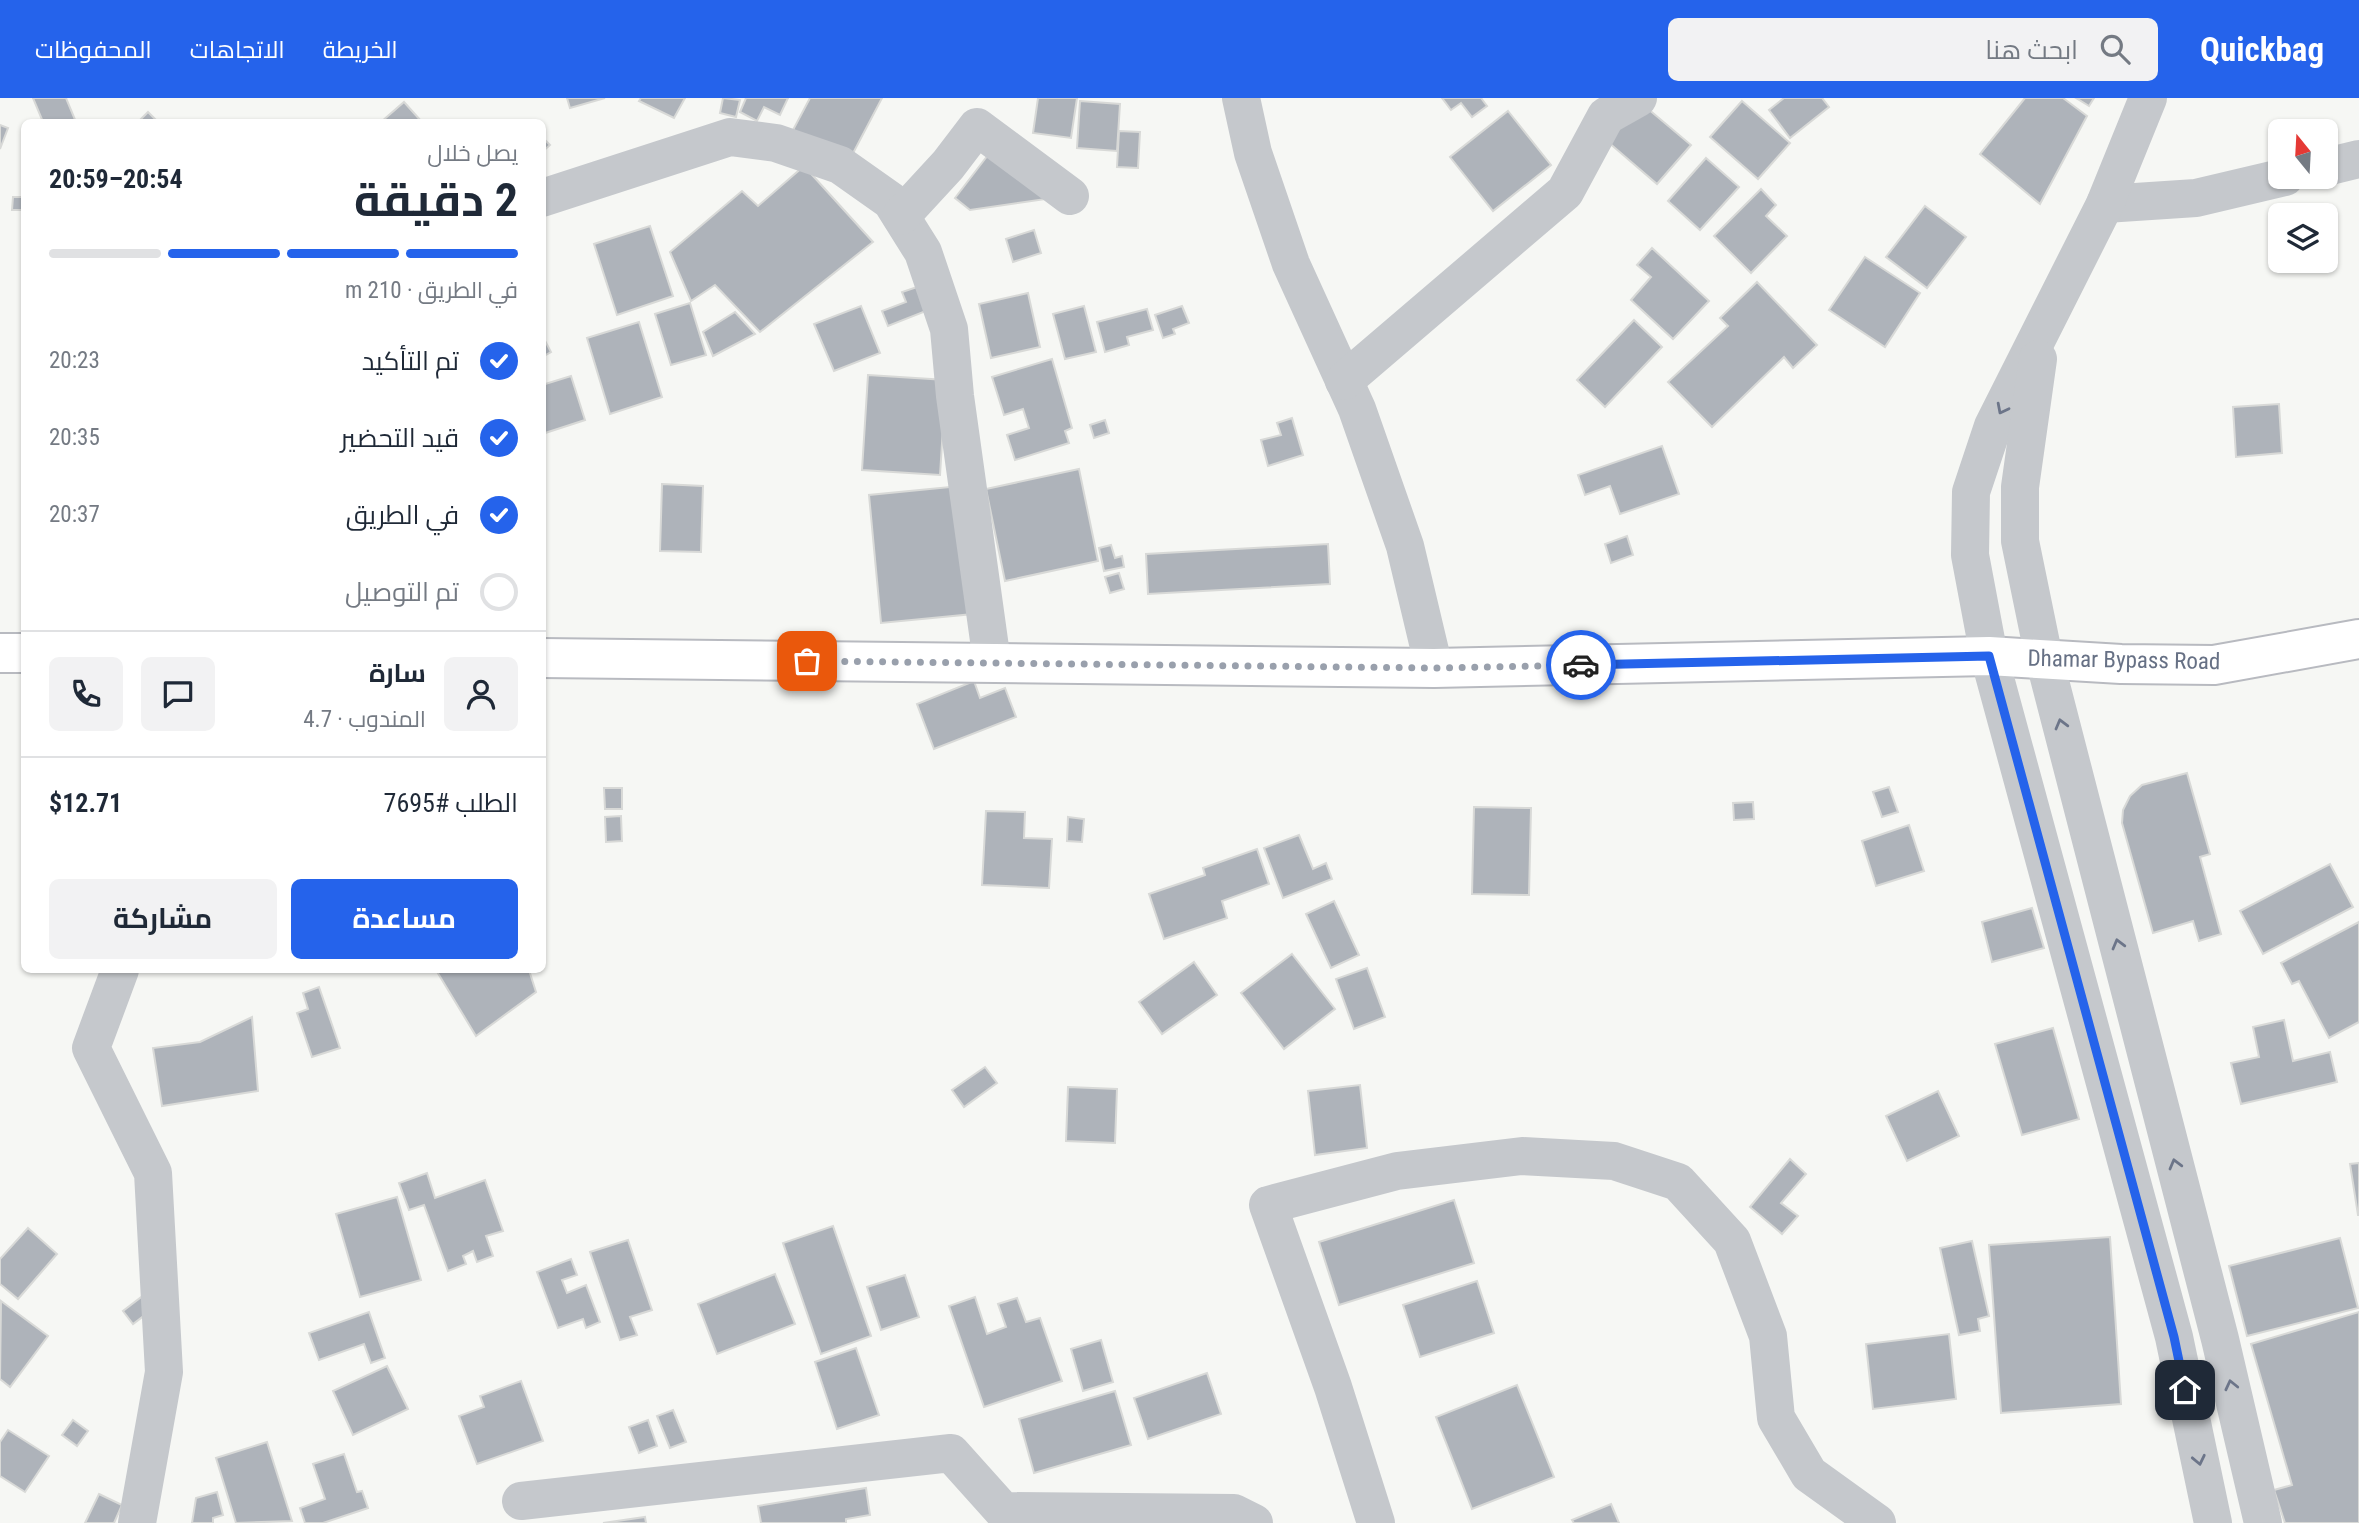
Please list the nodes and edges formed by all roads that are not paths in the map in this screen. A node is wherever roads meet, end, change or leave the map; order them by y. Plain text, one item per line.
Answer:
1 (1241, 98) edge
2 (1638, 98) edge
3 (2148, 98) edge
4 (2359, 159) edge
5 (2338, 164) edge
6 (2268, 181) edge
7 (1070, 196) dead end
8 (546, 197) edge
9 (2105, 204) junction
10 (901, 216) junction
11 (2043, 327) junction
12 (1344, 381) junction
13 (2359, 639) edge
14 (0, 653) edge
15 (21, 653) edge
16 (1989, 656) junction
17 (546, 658) edge
18 (2044, 658) junction
19 (992, 662) junction
20 (1434, 668) junction
21 (119, 973) edge
22 (521, 1501) dead end
23 (137, 1523) edge
24 (1254, 1523) edge
25 (1376, 1523) edge
26 (1877, 1523) edge
27 (2213, 1523) edge
28 (2263, 1523) edge

1 - 12 street
2 - 12 street
3 - 9 street
4 - 5 street
6 - 9 street
7 - 10 street
8 - 10 street
9 - 11 street
10 - 19 street
11 -> 16 street
11 - 18 street
12 - 20 street
13 - 18 main road, Dhamar Bypass Road
14 - 15 main road
16 - 18 main road, Dhamar Bypass Road
16 - 20 main road, Dhamar Bypass Road
16 -> 27 street
17 - 19 main road, Dhamar Bypass Road
28 -> 18 street
19 - 20 main road, Dhamar Bypass Road
21 - 23 street
22 - 24 street
25 - 26 street

